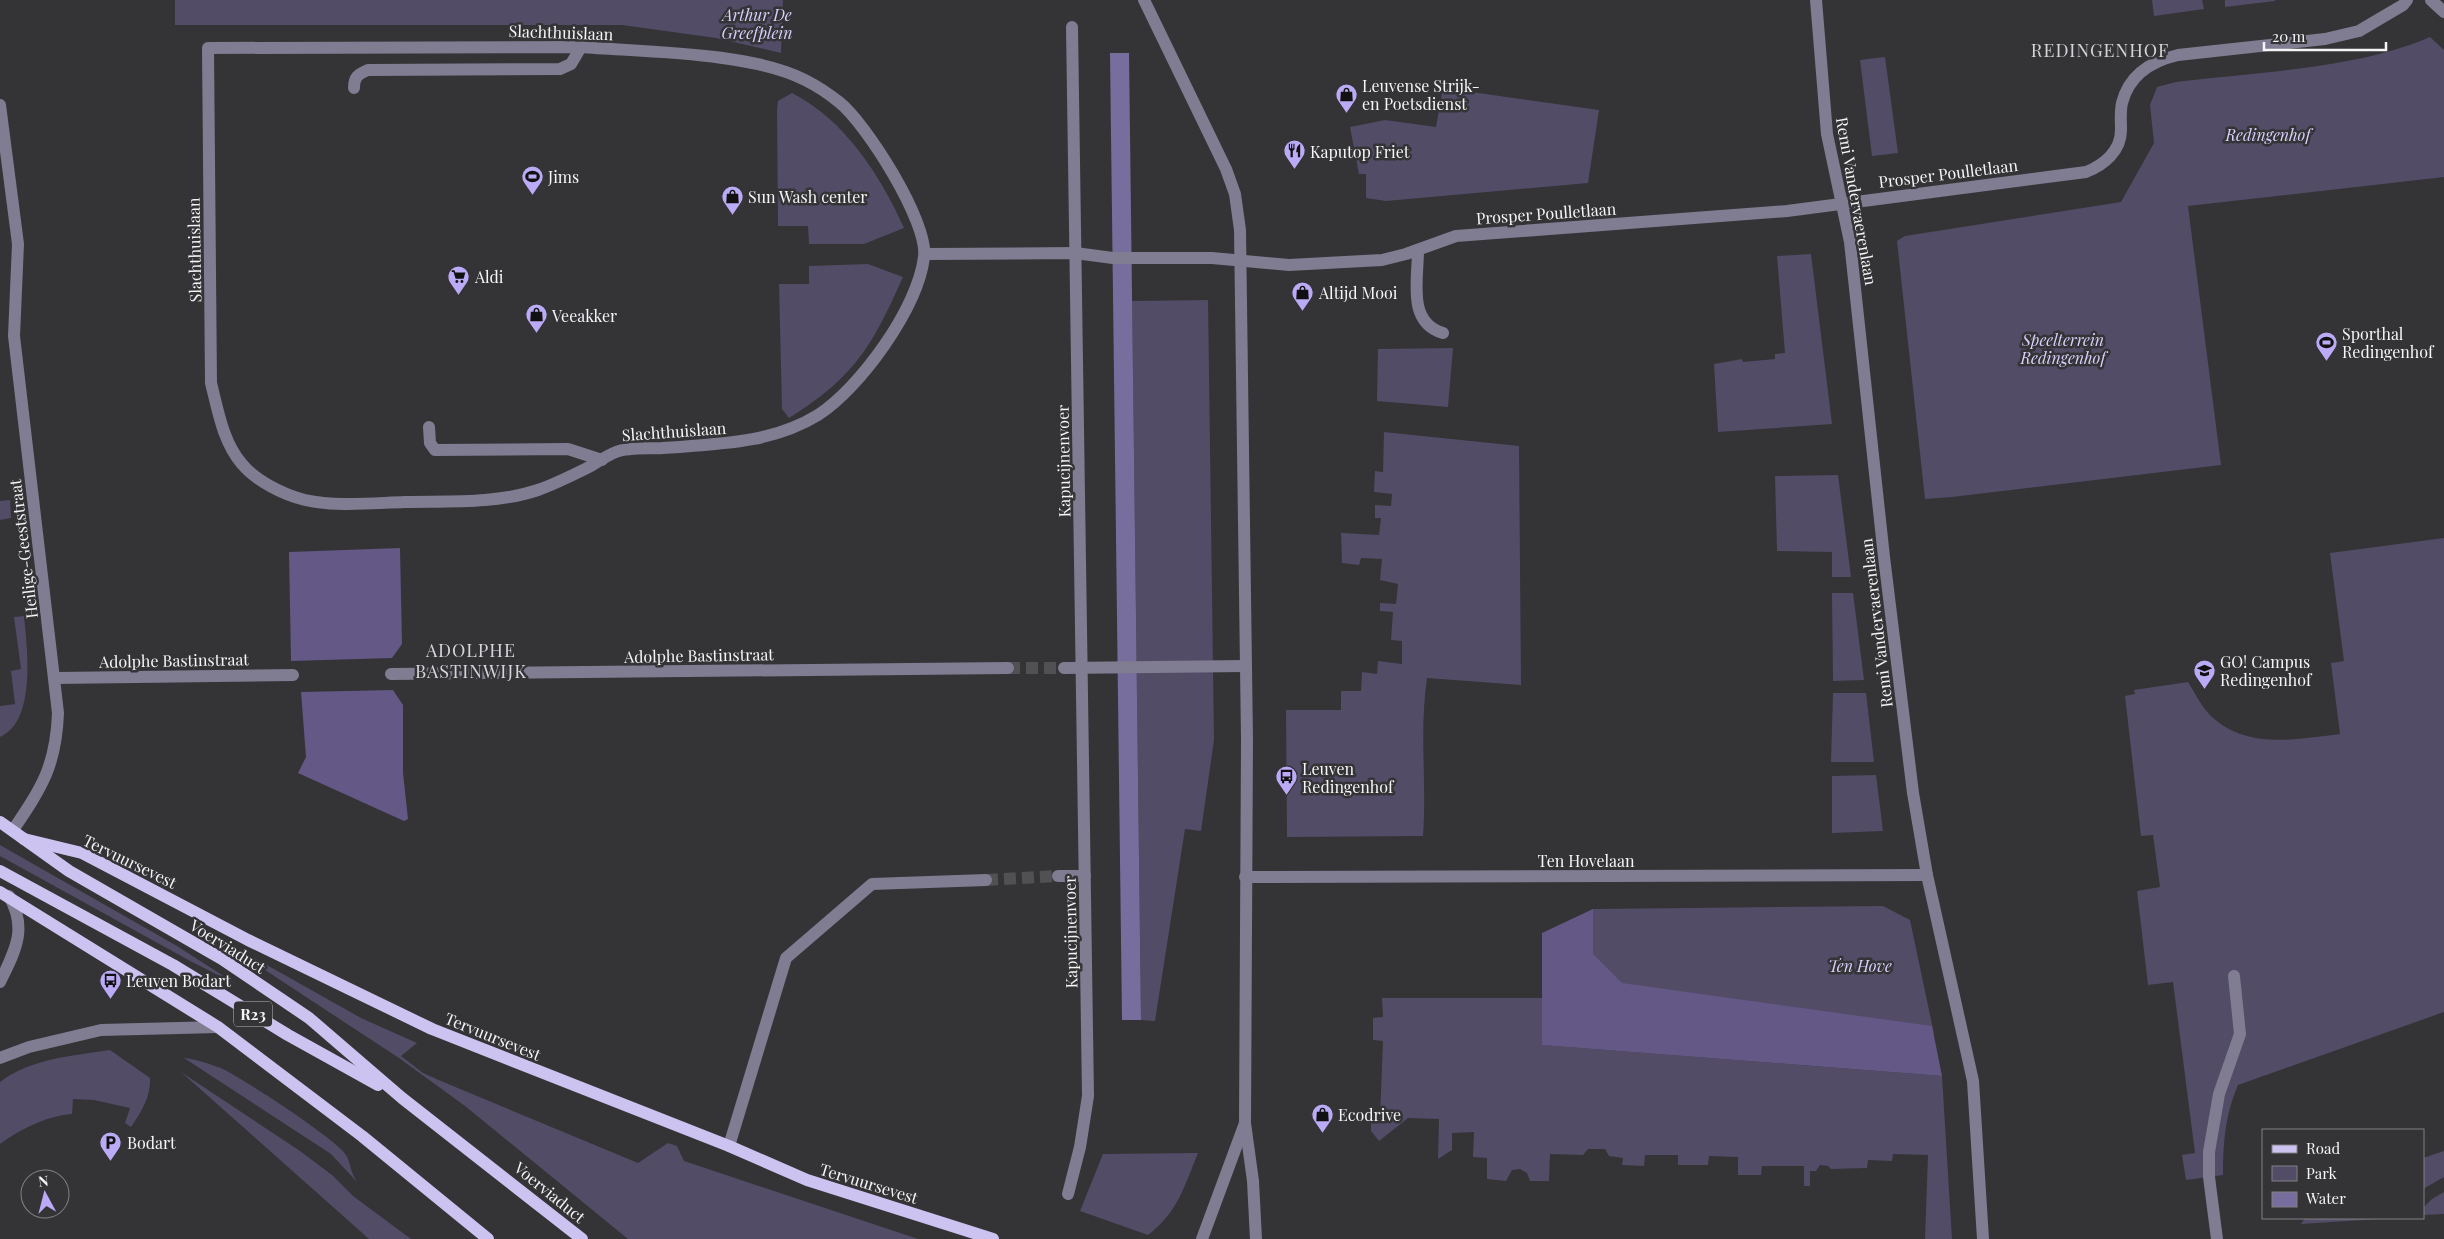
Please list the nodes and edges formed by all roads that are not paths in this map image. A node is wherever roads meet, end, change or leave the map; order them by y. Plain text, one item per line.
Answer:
1 (1144, 0) edge
2 (1816, 0) edge
3 (2432, 0) edge
4 (2405, 2) edge
5 (2444, 12) edge
6 (1072, 27) dead end
7 (581, 46) junction
8 (354, 88) dead end
9 (0, 105) edge
10 (1842, 204) junction
11 (1418, 250) junction
12 (1075, 253) junction
13 (925, 254) junction
14 (1241, 260) junction
15 (1443, 333) dead end
16 (429, 427) dead end
17 (602, 460) junction
18 (1245, 666) junction
19 (1008, 668) tunnel mouth
20 (1064, 668) tunnel mouth
21 (1082, 668) junction
22 (392, 674) dead end
23 (293, 675) dead end
24 (55, 678) junction
25 (0, 822) edge
26 (13, 830) junction
27 (24, 838) junction
28 (0, 872) edge
29 (1927, 875) junction
30 (1058, 876) tunnel mouth
31 (1085, 876) junction
32 (1245, 878) junction
33 (986, 880) tunnel mouth
34 (5, 894) edge
35 (2234, 976) dead end
36 (0, 982) edge
37 (218, 1028) junction
38 (0, 1058) edge
39 (402, 1098) junction
40 (1245, 1123) junction
41 (728, 1146) junction
42 (1068, 1194) dead end
43 (488, 1239) edge
44 (582, 1239) edge
45 (993, 1239) edge
46 (1202, 1239) edge
47 (1256, 1239) edge
48 (1983, 1239) edge
49 (2217, 1239) edge

1 - 14 street
2 - 10 street, Remi Vandervaerenlaan
3 - 5 street
4 - 10 street, Prosper Poulletlaan
6 - 12 street, Kapucijnenvoer
7 - 8 street
7 - 13 street, Slachthuislaan
7 - 17 street, Slachthuislaan
9 - 24 street, Heilige-Geeststraat
10 - 11 street, Prosper Poulletlaan
10 - 29 street, Remi Vandervaerenlaan
11 - 14 street, Prosper Poulletlaan
11 - 15 street
12 - 13 street
12 - 14 street
12 - 21 street, Kapucijnenvoer
13 - 17 street, Slachthuislaan
14 - 18 street
16 - 17 street
18 - 21 street
18 - 32 street
19 - 22 street, Adolphe Bastinstraat
20 - 21 street
21 - 31 street, Kapucijnenvoer
23 - 24 street, Adolphe Bastinstraat
24 - 26 street, Heilige-Geeststraat
25 - 26 main road, Tervuursevest / R23
26 - 27 main road, Tervuursevest / R23
27 - 39 main road, Voerviaduct / R23
27 - 41 main road, Tervuursevest / R23
28 - 39 main road, Voerviaduct / R23
29 - 32 street, Ten Hovelaan
29 - 48 street, Remi Vandervaerenlaan
30 - 31 street
31 - 42 street, Kapucijnenvoer
32 - 40 street
33 - 41 street
34 - 36 street
34 - 37 main road, R23
35 - 49 street
37 - 38 street
37 - 43 main road, R23
39 - 44 main road, Voerviaduct / R23
40 - 46 street
40 - 47 street
41 - 45 main road, Tervuursevest / R23

